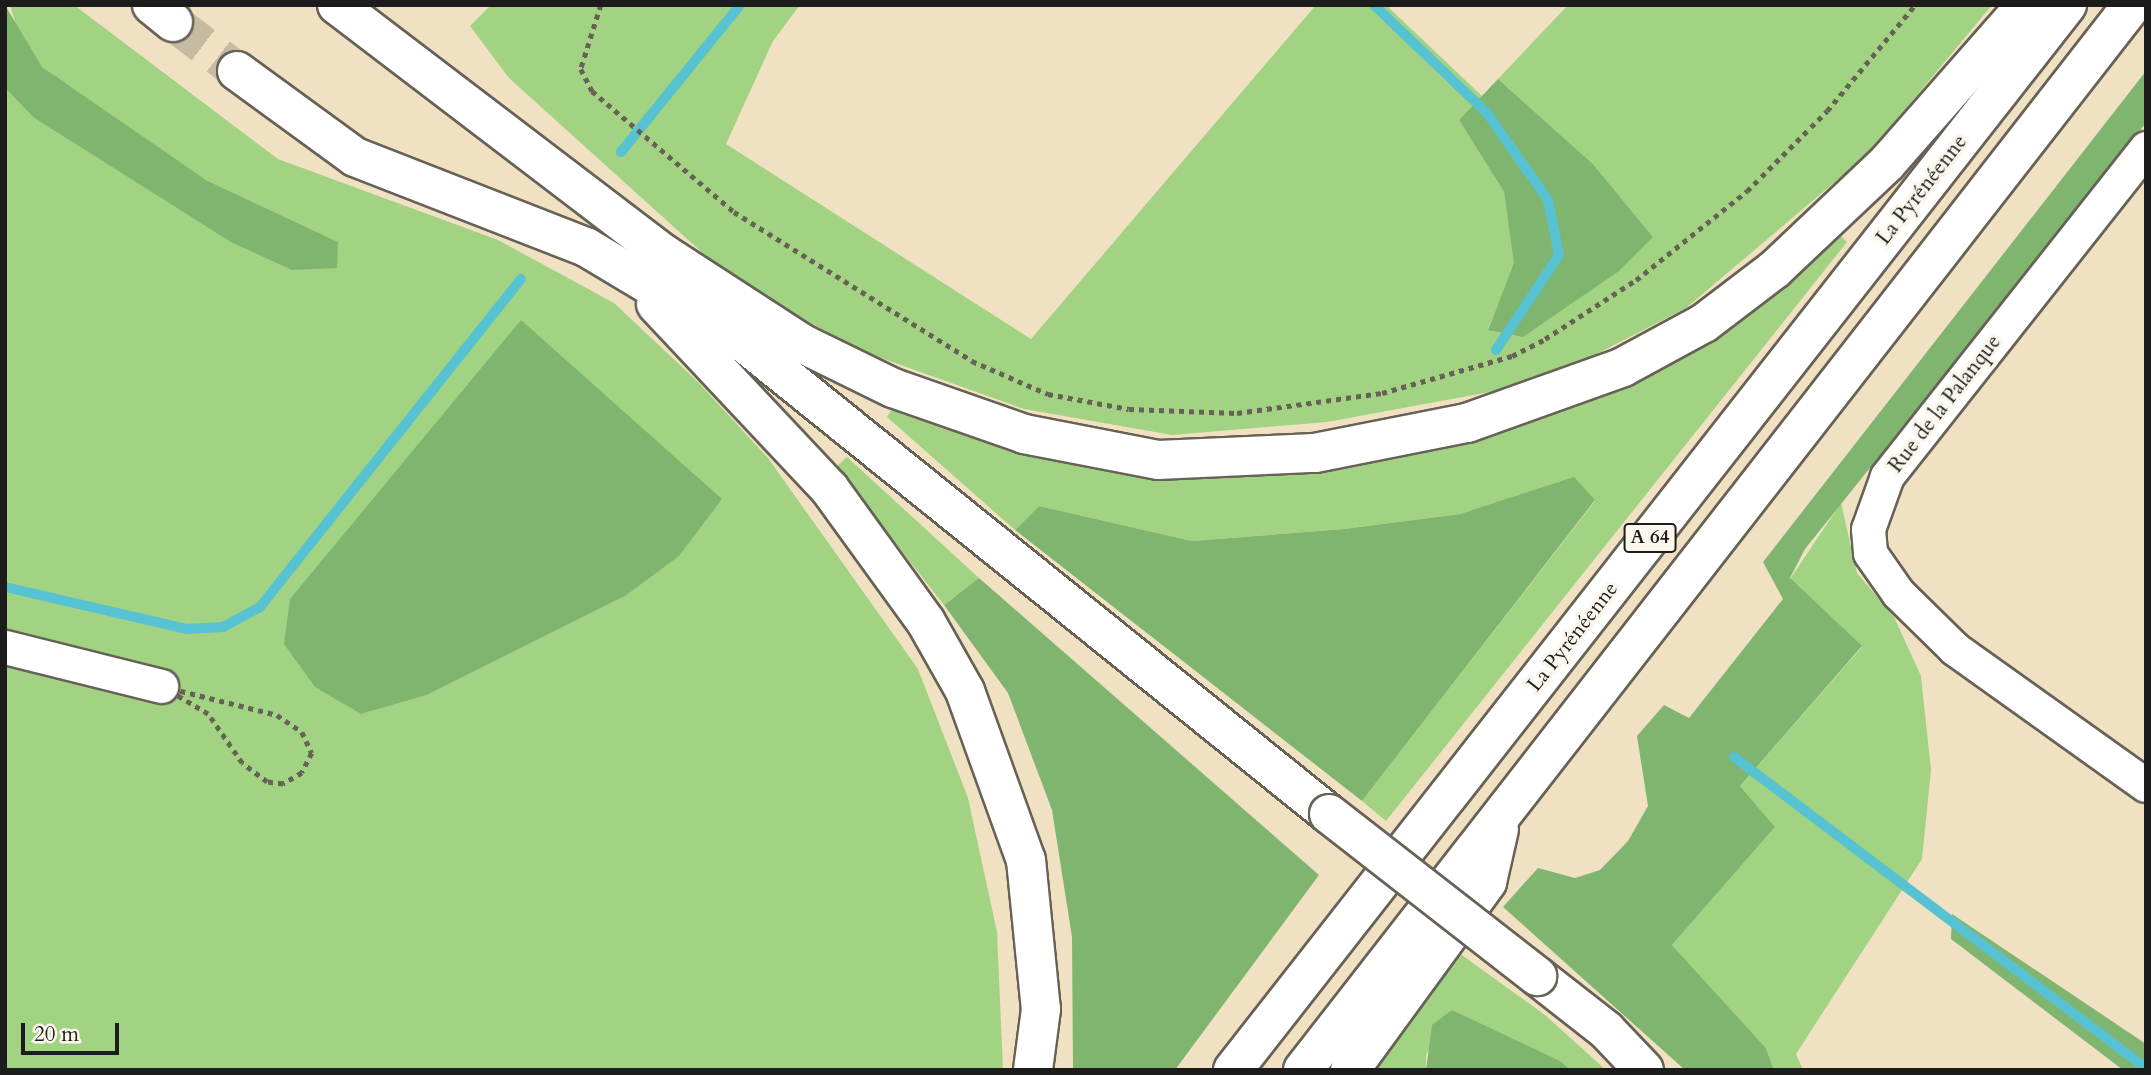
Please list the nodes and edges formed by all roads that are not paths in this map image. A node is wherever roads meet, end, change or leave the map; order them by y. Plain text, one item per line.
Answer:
1 (337, 5) edge
2 (2026, 5) edge
3 (2067, 5) edge
4 (2132, 5) edge
5 (237, 71) tunnel mouth
6 (2146, 148) edge
7 (664, 254) junction
8 (628, 275) junction
9 (738, 338) junction
10 (5, 647) edge
11 (161, 686) road end
12 (2146, 785) edge
13 (1502, 816) junction
14 (1033, 1070) edge
15 (1233, 1070) edge
16 (1303, 1070) edge
17 (1350, 1070) edge
18 (1644, 1070) edge

1 - 7 highway
2 - 7 highway
3 - 15 highway, La Pyrénéenne / A 64
4 - 13 highway, A 64
5 - 8 highway
6 - 12 street, Rue de la Palanque
7 - 9 highway
8 - 9 highway
8 - 14 highway
9 - 18 highway, bridge
10 - 11 street
13 - 16 highway, A 64
13 - 17 highway

